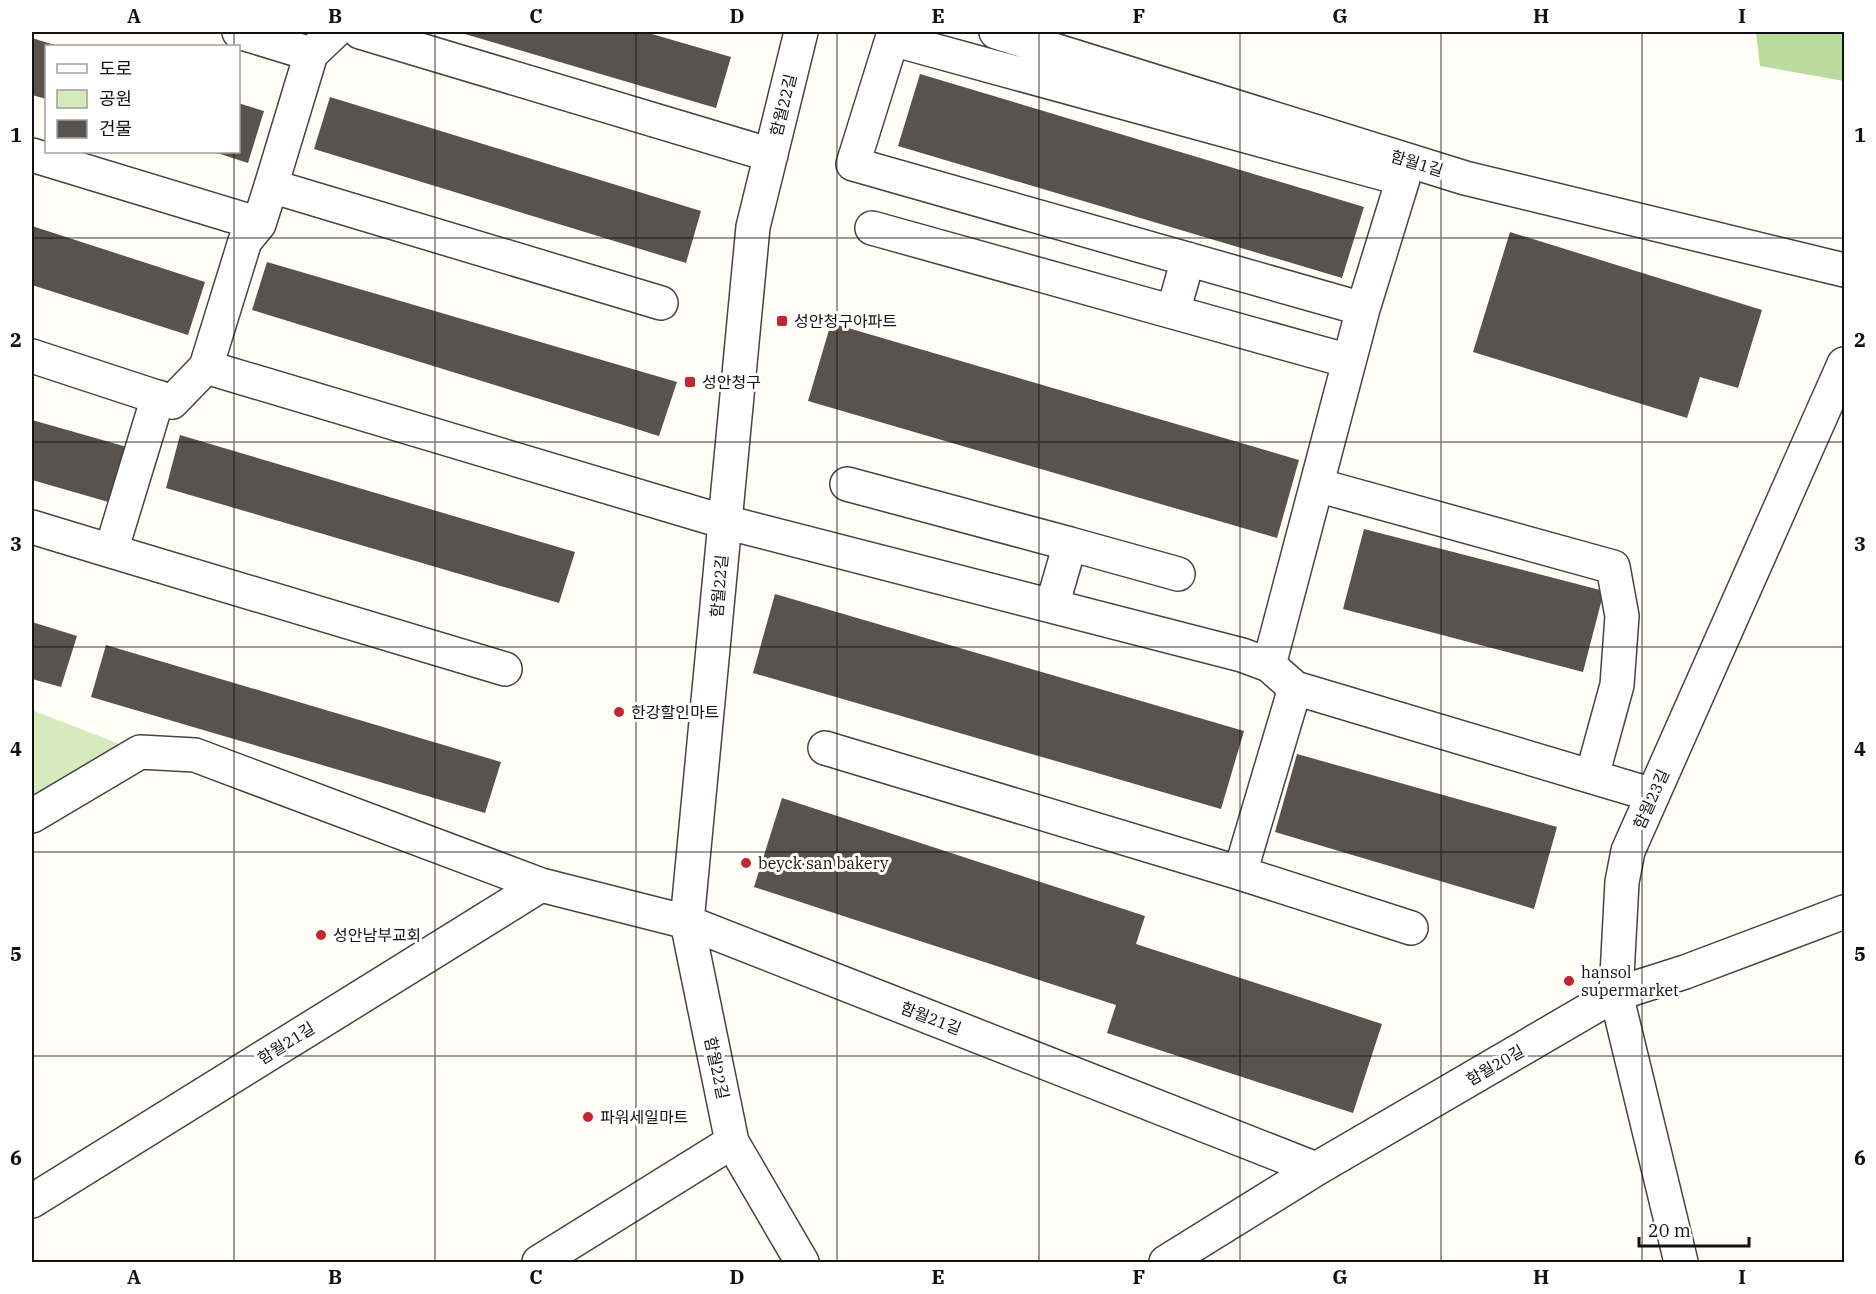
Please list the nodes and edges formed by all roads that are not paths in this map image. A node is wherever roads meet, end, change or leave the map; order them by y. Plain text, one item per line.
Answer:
1 (239, 32) edge
2 (334, 32) edge
3 (360, 32) edge
4 (801, 32) edge
5 (996, 32) edge
6 (311, 54) junction
7 (32, 155) edge
8 (771, 155) junction
9 (271, 186) junction
10 (259, 224) junction
11 (873, 228) dead end
12 (1188, 259) junction
13 (1845, 270) edge
14 (661, 303) dead end
15 (1363, 309) junction
16 (1173, 312) junction
17 (32, 356) edge
18 (1349, 361) junction
19 (1845, 364) edge
20 (206, 367) junction
21 (158, 397) junction
22 (847, 484) dead end
23 (1317, 485) junction
24 (725, 522) junction
25 (32, 527) edge
26 (1070, 544) junction
27 (111, 550) junction
28 (1178, 574) dead end
29 (1052, 606) junction
30 (1269, 665) junction
31 (505, 669) dead end
32 (1295, 688) junction
33 (825, 748) dead end
34 (1592, 776) junction
35 (1653, 795) junction
36 (32, 816) edge
37 (1240, 873) junction
38 (541, 885) junction
39 (1845, 912) edge
40 (687, 922) junction
41 (1411, 928) dead end
42 (1616, 994) junction
43 (732, 1142) junction
44 (1316, 1169) junction
45 (32, 1201) edge
46 (539, 1263) edge
47 (802, 1263) edge
48 (1166, 1263) edge
49 (1681, 1263) edge

1 - 6 street
2 - 6 street
3 - 8 street
4 - 8 street, 함월22길
5 - 13 street, 함월1길
6 - 9 street
7 - 10 street
8 - 24 street, 함월22길
9 - 10 street
9 - 14 street
10 - 20 street
11 - 16 street
12 - 15 street
12 - 15 street
12 - 16 street
15 - 18 street
16 - 18 street
17 - 21 street
18 - 23 street
19 - 35 street, 함월23길
20 - 21 street
20 - 24 street
21 - 27 street
22 - 26 street
23 - 30 street
23 - 34 street
24 - 29 street
24 - 40 street, 함월22길
25 - 27 street
26 - 28 street
26 - 29 street
27 - 31 street
29 - 30 street
30 - 32 street
32 - 34 street
32 - 37 street
33 - 37 street
34 - 35 street
35 - 42 street, 함월23길
36 - 38 street, 함월21길
37 - 41 street
38 - 40 street, 함월21길
38 - 45 street, 함월21길
39 - 42 street, 함월20길
40 - 43 street, 함월22길
40 - 44 street, 함월21길
42 - 44 street, 함월20길
42 - 49 street, 함월23길
43 - 46 street
43 - 47 street, 함월22길
44 - 48 street, 함월20길

